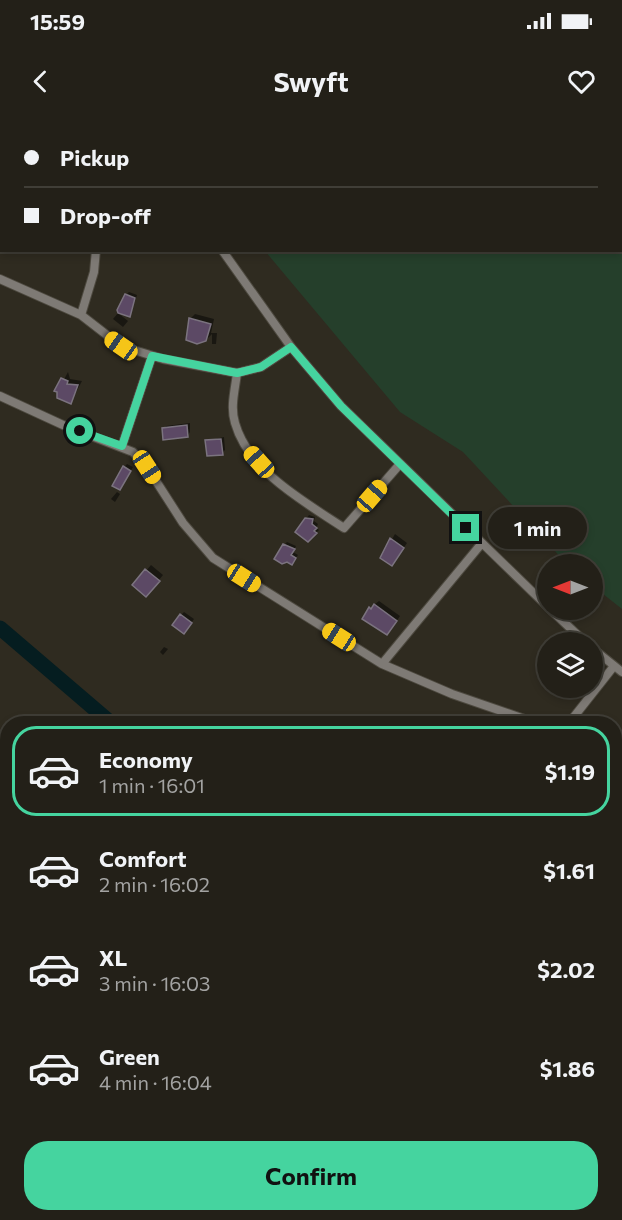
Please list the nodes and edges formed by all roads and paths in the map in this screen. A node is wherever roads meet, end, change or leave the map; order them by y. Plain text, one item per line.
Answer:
1 (96, 252) edge
2 (223, 252) edge
3 (0, 279) edge
4 (81, 315) junction
5 (291, 347) junction
6 (152, 356) junction
7 (237, 373) junction
8 (0, 396) edge
9 (122, 446) junction
10 (400, 464) junction
11 (482, 543) junction
12 (537, 596) edge
13 (562, 620) edge
14 (574, 632) edge
15 (603, 657) edge
16 (382, 664) junction
17 (614, 666) junction
18 (622, 672) edge
19 (504, 716) edge
20 (575, 716) edge

1 - 4 street
2 - 5 street
3 - 4 street
4 - 6 street
5 - 7 street
5 - 10 street
6 - 7 street
6 - 9 street
7 - 10 street
8 - 9 street
9 - 16 street
10 - 11 street
11 - 12 street
11 - 16 street
13 - 14 street
15 - 17 street
16 - 19 street
17 - 18 street
17 - 20 street

